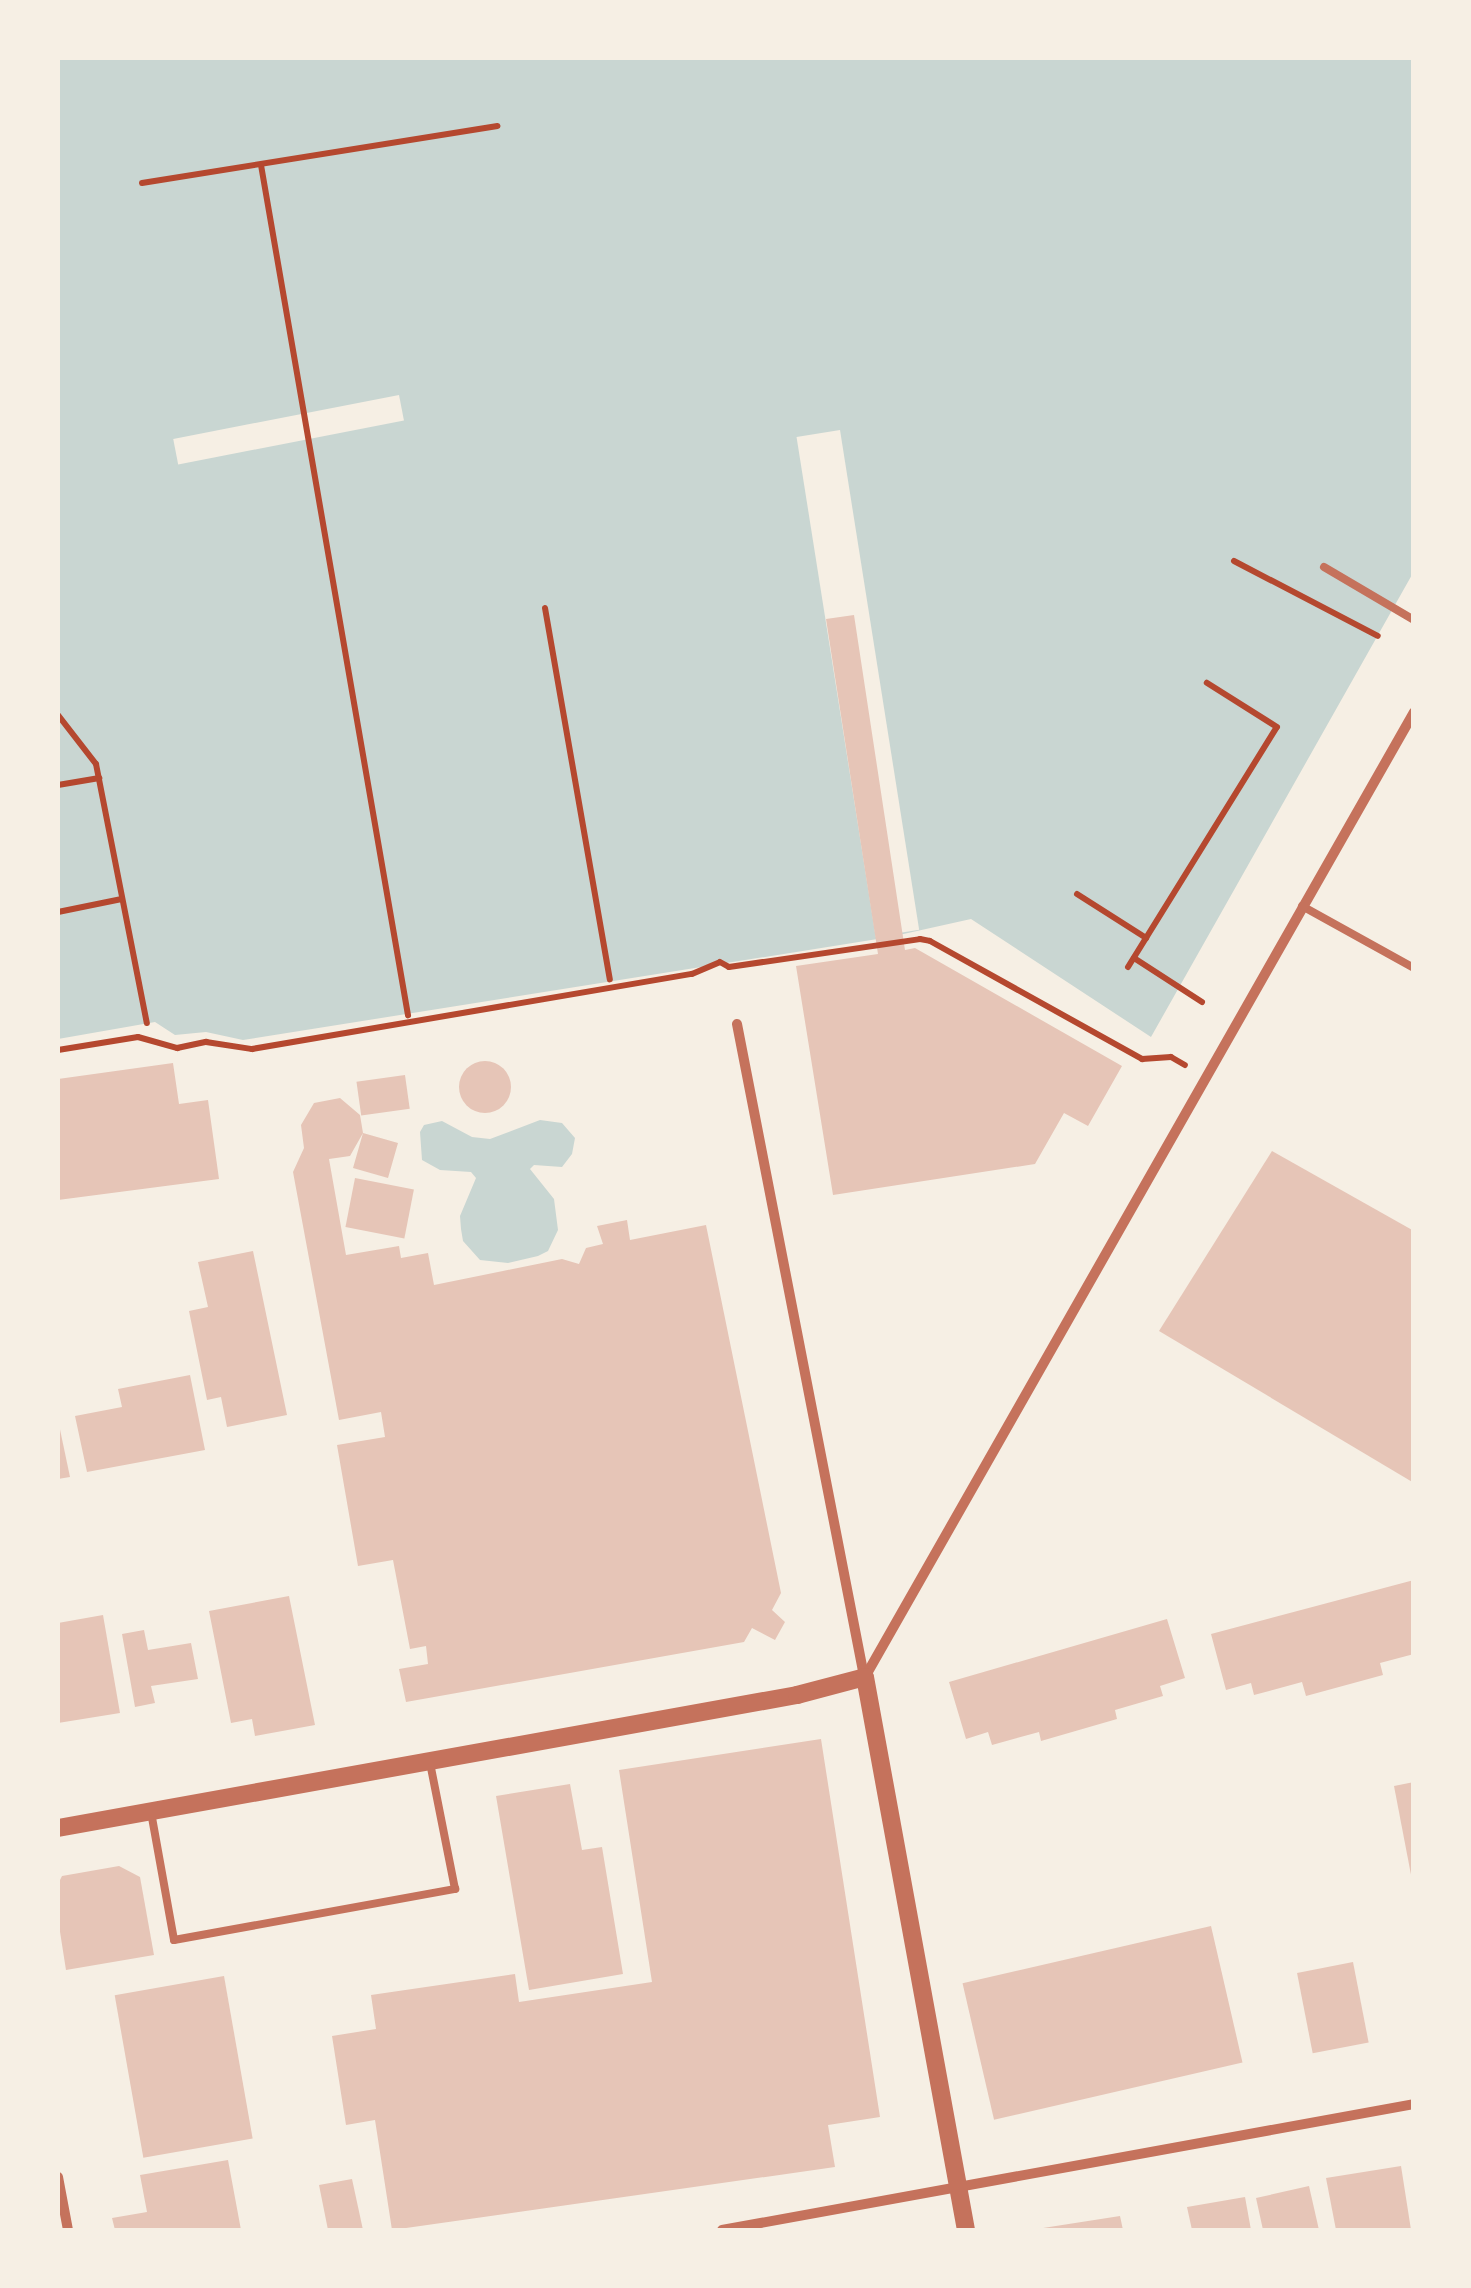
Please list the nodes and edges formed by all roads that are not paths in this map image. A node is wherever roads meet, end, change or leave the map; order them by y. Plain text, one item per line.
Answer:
1 (1324, 567) dead end
2 (1414, 620) edge
3 (1414, 712) edge
4 (1302, 906) junction
5 (1414, 968) edge
6 (738, 1024) dead end
7 (864, 1677) junction
8 (430, 1763) junction
9 (151, 1812) junction
10 (58, 1828) edge
11 (1414, 2104) edge
12 (58, 2177) edge
13 (958, 2187) junction
14 (68, 2230) edge
15 (722, 2230) edge
16 (966, 2230) edge

1 - 2 lane
3 - 4 street
4 - 5 lane
4 - 7 street
6 - 7 street
7 - 8 street
7 - 13 street
8 - 9 street
8 - 9 lane
9 - 10 street
11 - 13 street
12 - 14 street
13 - 15 street
13 - 16 street

